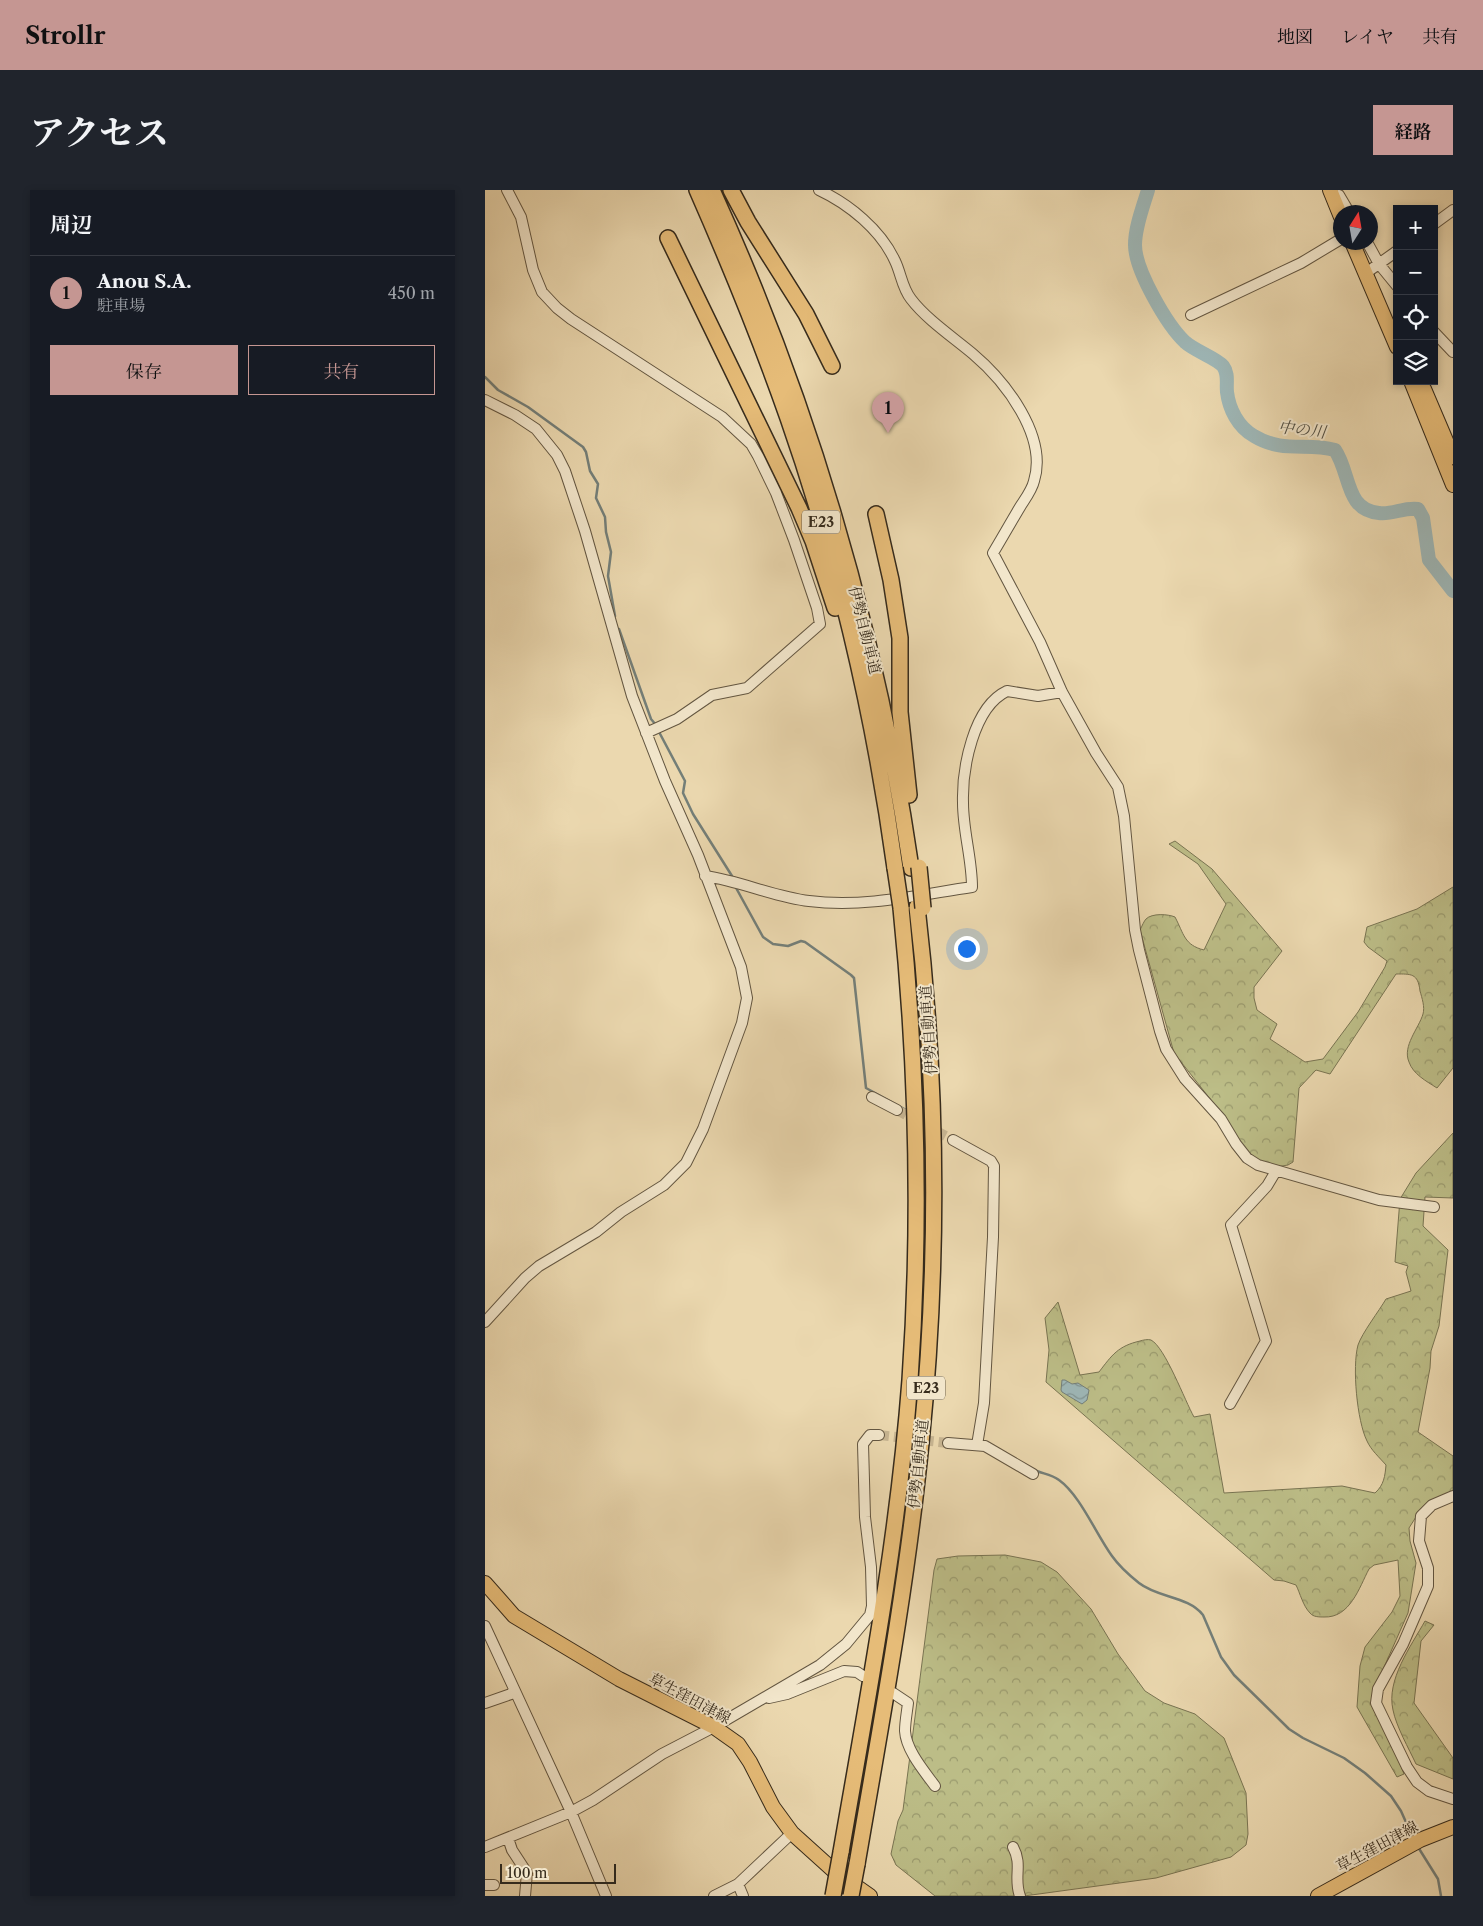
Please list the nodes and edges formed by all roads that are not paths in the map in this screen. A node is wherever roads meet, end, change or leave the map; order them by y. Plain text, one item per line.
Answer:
1 (507, 190) edge
2 (697, 190) edge
3 (712, 190) edge
4 (731, 190) edge
5 (819, 190) edge
6 (1335, 192) edge
7 (1338, 205) edge
8 (1343, 205) edge
9 (1453, 210) edge
10 (1438, 221) edge
11 (668, 238) dead end
12 (1333, 244) edge
13 (1358, 250) edge
14 (1365, 250) edge
15 (1369, 250) edge
16 (1393, 255) edge
17 (1373, 268) junction
18 (1393, 283) edge
19 (1393, 315) edge
20 (1191, 316) dead end
21 (1438, 336) edge
22 (1395, 340) edge
23 (1453, 352) edge
24 (832, 366) dead end
25 (1413, 385) edge
26 (1423, 385) edge
27 (485, 400) edge
28 (1453, 457) edge
29 (1453, 485) edge
30 (876, 514) dead end
31 (1062, 692) junction
32 (870, 719) junction
33 (654, 730) junction
34 (915, 868) junction
35 (705, 876) junction
36 (872, 1097) dead end
37 (897, 1110) tunnel mouth
38 (953, 1140) tunnel mouth
39 (1276, 1171) junction
40 (1434, 1208) dead end
41 (485, 1322) edge
42 (1230, 1404) dead end
43 (879, 1435) dead end
44 (949, 1443) tunnel mouth
45 (977, 1445) junction
46 (1033, 1474) dead end
47 (1453, 1496) edge
48 (486, 1588) edge
49 (485, 1626) edge
50 (863, 1676) dead end
51 (514, 1690) junction
52 (893, 1693) dead end
53 (766, 1698) junction
54 (485, 1703) edge
55 (714, 1727) junction
56 (935, 1786) dead end
57 (1453, 1799) edge
58 (571, 1812) junction
59 (1453, 1827) edge
60 (793, 1833) junction
61 (508, 1838) junction
62 (485, 1847) edge
63 (1013, 1847) dead end
64 (738, 1884) junction
65 (525, 1896) edge
66 (606, 1896) edge
67 (714, 1896) edge
68 (743, 1896) edge
69 (833, 1896) edge
70 (851, 1896) edge
71 (870, 1896) edge
72 (1020, 1896) edge
73 (1318, 1896) edge

1 - 33 street
2 - 32 highway, 伊勢自動車道 / E23
3 - 34 highway, 伊勢自動車道 / E23
4 - 24 highway
5 - 31 street
6 - 7 main road
6 - 8 main road
9 - 10 street
11 - 32 highway
12 - 20 street
13 - 17 main road
14 - 17 main road
15 - 17 street
16 - 17 street
17 - 18 street
17 - 19 main road
17 - 22 main road
21 - 23 street
25 - 29 main road
26 - 28 main road
27 - 33 street
30 - 34 highway
31 - 35 street
31 - 39 street
32 - 69 highway, 伊勢自動車道 / E23, bridge
33 - 35 street
34 - 70 highway, 伊勢自動車道 / E23, bridge
35 - 41 street
36 - 37 street
38 - 45 street
39 - 40 street
39 - 42 street
43 - 53 street
44 - 45 street
45 - 46 street
47 - 57 street
48 - 55 main road, 草生窪田津線
49 - 51 street
50 - 53 street
51 - 54 street
51 - 58 street
52 - 56 street
53 - 55 street
55 - 58 street
55 - 60 main road, 草生窪田津線
58 - 61 street
58 - 66 street
59 - 73 main road, 草生窪田津線
60 - 64 street
60 - 71 main road, 草生窪田津線
61 - 62 street
61 - 65 street
63 - 72 street
64 - 67 street
64 - 68 street

